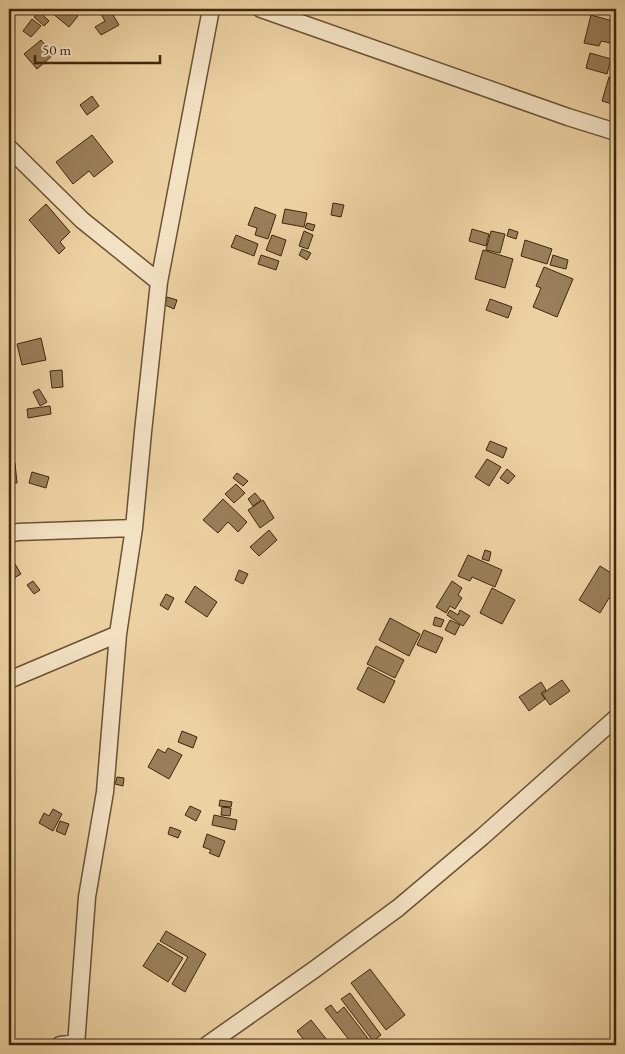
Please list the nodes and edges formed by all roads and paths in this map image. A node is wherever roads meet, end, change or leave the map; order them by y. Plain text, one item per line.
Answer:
1 (210, 9) edge
2 (261, 9) edge
3 (616, 132) edge
4 (9, 148) edge
5 (159, 282) junction
6 (134, 528) junction
7 (9, 534) edge
8 (118, 634) junction
9 (9, 680) edge
10 (616, 718) edge
11 (71, 1045) edge
12 (207, 1045) edge

1 - 5 street
2 - 3 street
4 - 5 street
5 - 6 street
6 - 7 street
6 - 8 street
8 - 9 street
8 - 11 street
10 - 12 street

